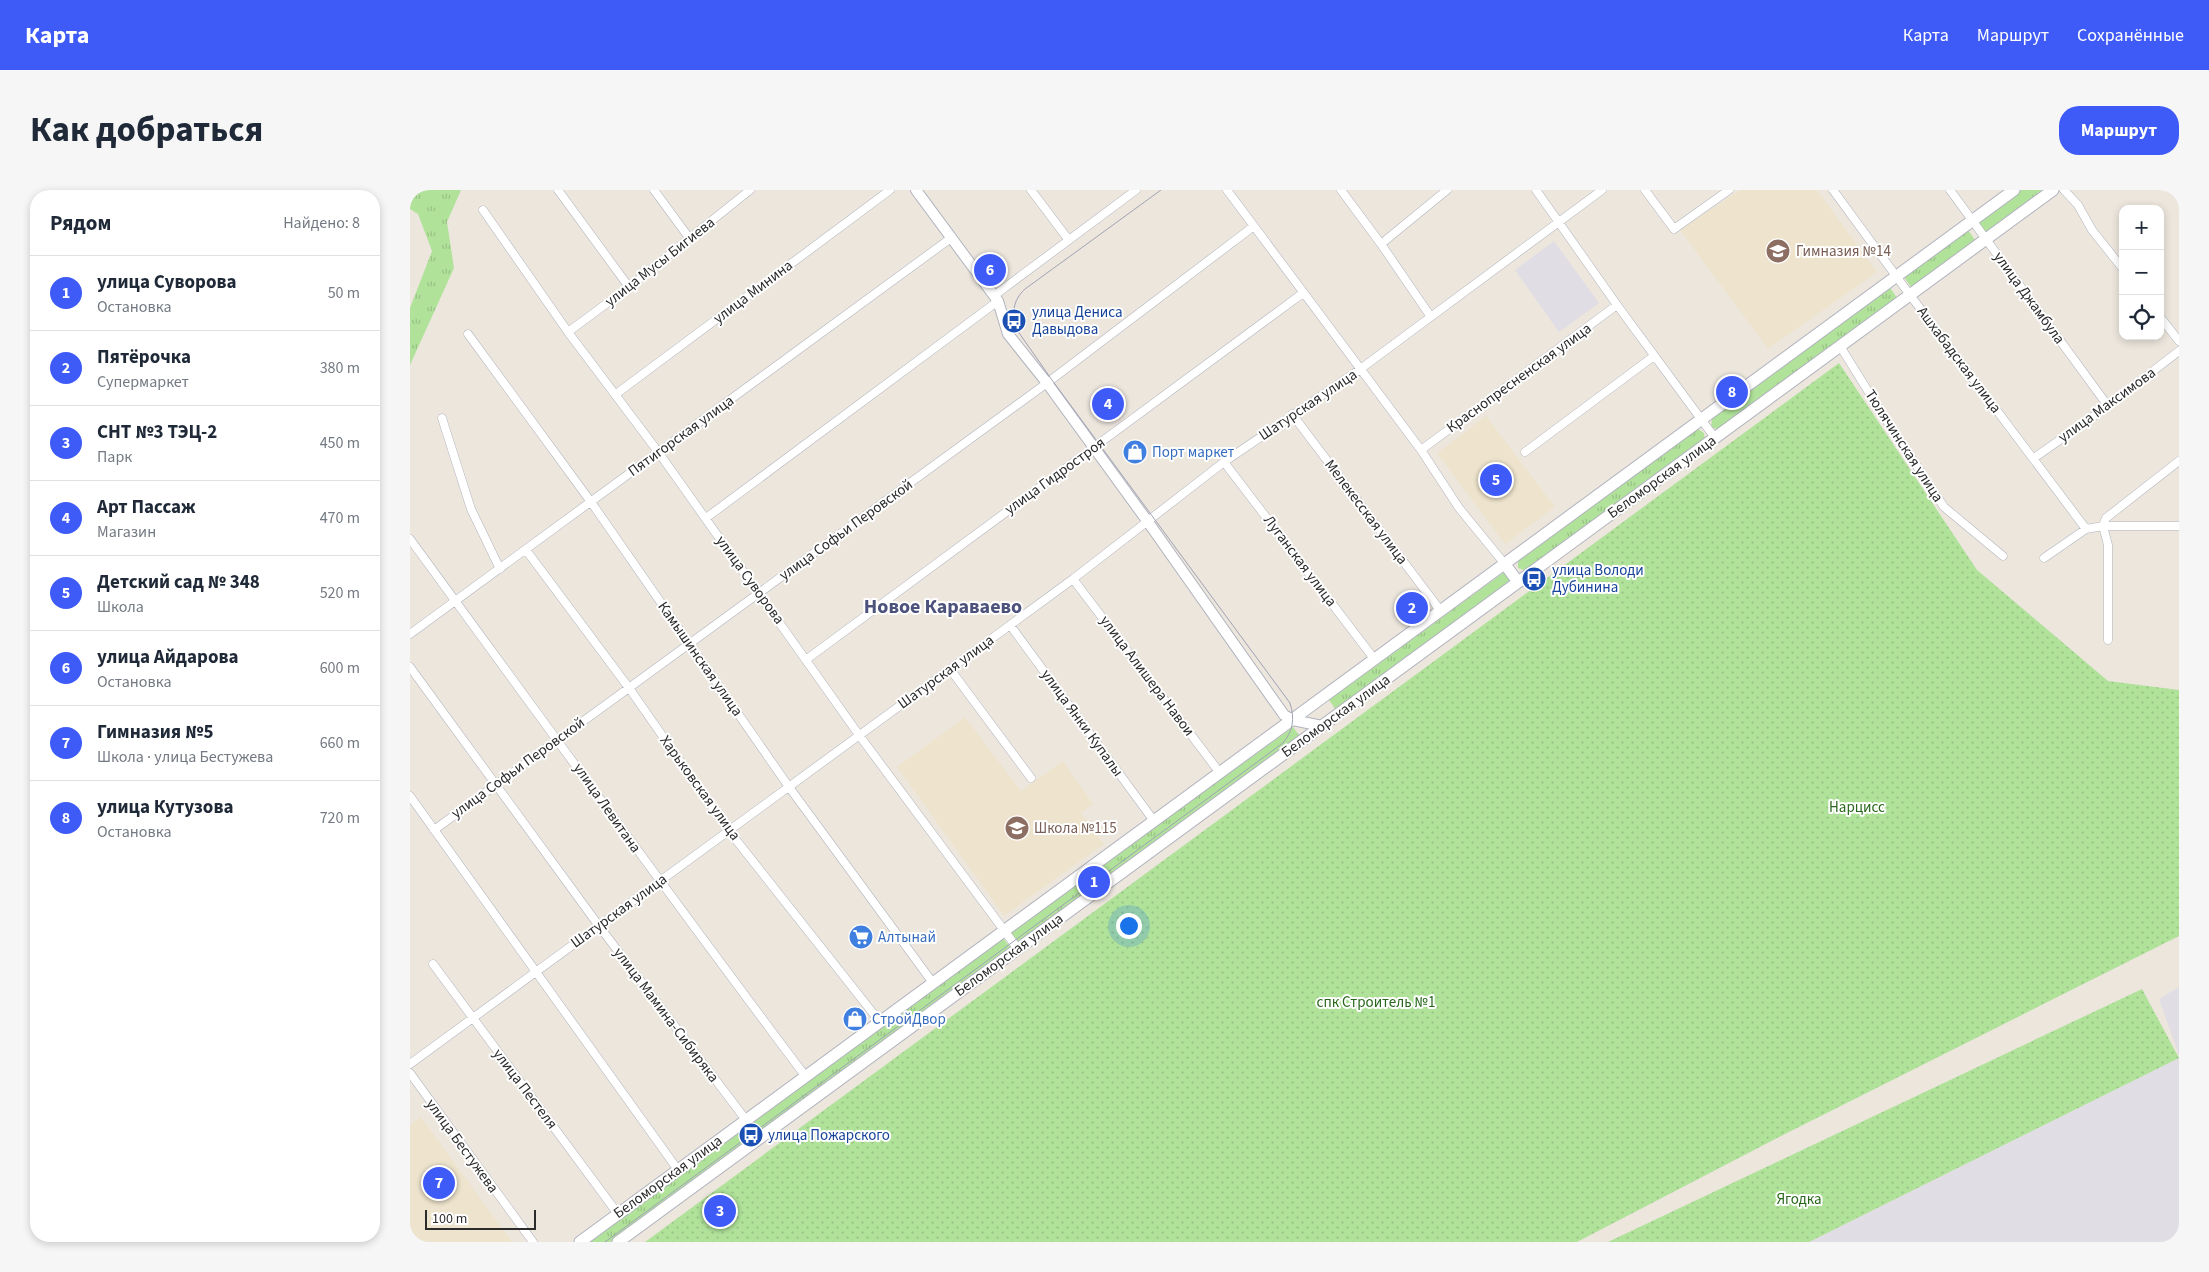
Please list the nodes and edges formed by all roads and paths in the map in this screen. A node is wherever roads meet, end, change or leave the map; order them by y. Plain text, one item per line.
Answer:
1 (558, 190) edge
2 (654, 190) edge
3 (750, 190) edge
4 (890, 190) edge
5 (916, 190) edge
6 (1031, 190) edge
7 (1227, 190) edge
8 (1341, 190) edge
9 (1448, 190) edge
10 (1536, 190) edge
11 (1602, 190) edge
12 (1645, 190) edge
13 (1729, 190) edge
14 (1833, 190) edge
15 (1950, 190) edge
16 (2014, 190) edge
17 (2053, 190) edge
18 (2064, 190) edge
19 (2176, 190) edge
20 (1132, 191) edge
21 (2179, 194) edge
22 (483, 210) dead end
23 (1973, 221) junction
24 (1558, 222) junction
25 (1254, 226) junction
26 (952, 238) junction
27 (690, 239) junction
28 (1068, 239) junction
29 (1986, 239) junction
30 (1381, 244) junction
31 (2119, 264) edge
32 (1896, 277) junction
33 (629, 286) junction
34 (1303, 293) junction
35 (1910, 295) junction
36 (996, 298) junction
37 (1617, 305) junction
38 (1430, 317) junction
39 (2164, 322) edge
40 (568, 332) junction
41 (468, 334) dead end
42 (2179, 341) edge
43 (1840, 346) junction
44 (2179, 351) edge
45 (1654, 356) junction
46 (1359, 370) junction
47 (1047, 383) junction
48 (616, 394) junction
49 (2108, 406) junction
50 (1292, 414) junction
51 (442, 418) dead end
52 (1702, 420) junction
53 (1716, 438) junction
54 (1094, 447) junction
55 (1421, 450) junction
56 (1525, 452) dead end
57 (659, 453) junction
58 (2034, 458) junction
59 (2179, 461) edge
60 (1224, 462) junction
61 (591, 502) junction
62 (706, 518) junction
63 (1148, 522) junction
64 (2102, 526) junction
65 (2179, 526) edge
66 (2086, 529) junction
67 (410, 539) edge
68 (526, 550) junction
69 (2002, 556) dead end
70 (2044, 558) dead end
71 (1504, 563) junction
72 (500, 569) junction
73 (1073, 578) junction
74 (1518, 582) junction
75 (760, 593) junction
76 (456, 601) junction
77 (1440, 610) junction
78 (1010, 625) junction
79 (410, 634) edge
80 (2108, 640) dead end
81 (690, 644) junction
82 (807, 659) junction
83 (1376, 660) junction
84 (410, 667) edge
85 (950, 668) junction
86 (628, 688) junction
87 (1293, 720) junction
88 (1322, 726) junction
89 (860, 735) junction
90 (558, 740) junction
91 (1220, 773) junction
92 (1031, 778) dead end
93 (497, 784) junction
94 (789, 787) junction
95 (410, 796) edge
96 (1154, 821) junction
97 (434, 830) junction
98 (729, 831) junction
99 (659, 882) junction
100 (599, 926) junction
101 (1004, 931) junction
102 (1018, 949) junction
103 (433, 964) dead end
104 (537, 971) junction
105 (933, 983) junction
106 (472, 1019) junction
107 (880, 1022) junction
108 (410, 1064) edge
109 (410, 1073) edge
110 (806, 1077) junction
111 (746, 1120) junction
112 (678, 1170) junction
113 (618, 1214) junction
114 (533, 1242) edge
115 (580, 1242) edge
116 (618, 1242) edge

1 - 33 street
2 - 27 street
3 - 27 street, улица Мусы Бигиева
4 - 48 street, улица Минина
5 - 26 street
6 - 28 street
7 - 25 street
8 - 30 street
9 - 30 street
10 - 24 street
11 - 24 street, Шатурская улица
12 - 13 street
14 - 32 street, Ашхабадская улица
15 - 23 street, улица Джамбула
16 - 23 main road, Беломорская улица
17 - 29 main road, Беломорская улица
18 - 31 street
19 - 21 street
20 - 28 street
22 - 40 street, улица Суворова
23 - 29 street, улица Джамбула
23 - 32 main road, Беломорская улица
24 - 37 street
24 - 38 street, Шатурская улица
25 - 34 street
25 - 47 street, улица Софьи Перовской
26 - 36 street
26 - 57 street, Пятигорская улица
27 - 33 street, улица Мусы Бигиева
28 - 36 street
29 - 35 main road, Беломорская улица
29 - 49 street, улица Джамбула
30 - 38 street
32 - 35 street, Ашхабадская улица
32 - 52 main road, Беломорская улица
33 - 40 street, улица Мусы Бигиева
34 - 46 street
34 - 54 street, улица Гидростроя
35 - 43 main road, Беломорская улица
35 - 58 street, Ашхабадская улица
36 - 47 street
36 - 62 street
37 - 45 street
37 - 55 street, Краснопресненская улица
38 - 46 street, Шатурская улица
39 - 42 street
40 - 48 street, улица Суворова
41 - 61 street, Камышинская улица
43 - 53 main road, Беломорская улица
43 - 69 street, Тюлячинская улица
44 - 49 street, улица Максимова
45 - 52 street
45 - 56 street
46 - 50 street, Шатурская улица
46 - 55 street
47 - 54 street
47 - 75 street, улица Софьи Перовской
48 - 57 street, улица Суворова
49 - 58 street, улица Максимова
50 - 60 street, Шатурская улица
50 - 77 street, Мелекесская улица
51 - 72 street
52 - 53 street
52 - 71 main road, Беломорская улица
53 - 74 main road, Беломорская улица
54 - 63 street
54 - 82 street, улица Гидростроя
55 - 71 street
57 - 61 street, Пятигорская улица
57 - 62 street, улица Суворова
58 - 66 street, Ашхабадская улица
59 - 64 street
60 - 63 street, Шатурская улица
60 - 83 street, Луганская улица
61 - 68 street, Пятигорская улица
61 - 81 street, Камышинская улица
62 - 75 street, улица Суворова
63 - 73 street, Шатурская улица
63 - 87 street
64 - 65 street
64 - 66 street
64 - 80 street
66 - 70 street
67 - 76 street, улица Левитана
68 - 72 street, Пятигорская улица
68 - 86 street, Харьковская улица
71 - 74 main road
71 - 77 main road, Беломорская улица
72 - 76 street, Пятигорская улица
73 - 78 street, Шатурская улица
73 - 91 street, улица Алишера Навои
74 - 88 main road, Беломорская улица
75 - 81 street, улица Софьи Перовской
75 - 82 street, улица Суворова
76 - 79 street, Пятигорская улица
76 - 90 street, улица Левитана
77 - 83 main road, Беломорская улица
78 - 85 street, Шатурская улица
78 - 96 street, улица Янки Купалы
81 - 86 street, улица Софьи Перовской
81 - 94 street, Камышинская улица
82 - 89 street, улица Суворова
83 - 87 main road, Беломорская улица
84 - 93 street, улица Мамина-Сибиряка
85 - 89 street, Шатурская улица
85 - 92 street
86 - 90 street, улица Софьи Перовской
86 - 98 street, Харьковская улица
87 - 88 street
87 - 91 main road, Беломорская улица
88 - 102 main road, Беломорская улица
89 - 94 street, Шатурская улица
89 - 101 street, улица Суворова
90 - 93 street, улица Софьи Перовской
90 - 99 street, улица Левитана
91 - 96 main road, Беломорская улица
93 - 97 street, улица Софьи Перовской
93 - 100 street, улица Мамина-Сибиряка
94 - 98 street, Шатурская улица
94 - 105 street, Камышинская улица
95 - 97 street
96 - 101 main road, Беломорская улица
97 - 104 street
98 - 99 street, Шатурская улица
98 - 107 street, Харьковская улица
99 - 100 street, Шатурская улица
99 - 110 street, улица Левитана
100 - 104 street, Шатурская улица
100 - 111 street, улица Мамина-Сибиряка
101 - 102 street, улица Суворова
101 - 105 main road, Беломорская улица
102 - 116 main road, Беломорская улица
103 - 106 street, улица Пестеля
104 - 106 street, Шатурская улица
104 - 112 street
105 - 107 main road, Беломорская улица
106 - 108 street, Шатурская улица
106 - 113 street, улица Пестеля
107 - 110 main road, Беломорская улица
109 - 114 street, улица Бестужева
110 - 111 main road, Беломорская улица
111 - 112 main road, Беломорская улица
112 - 113 main road, Беломорская улица
113 - 115 main road, Беломорская улица

